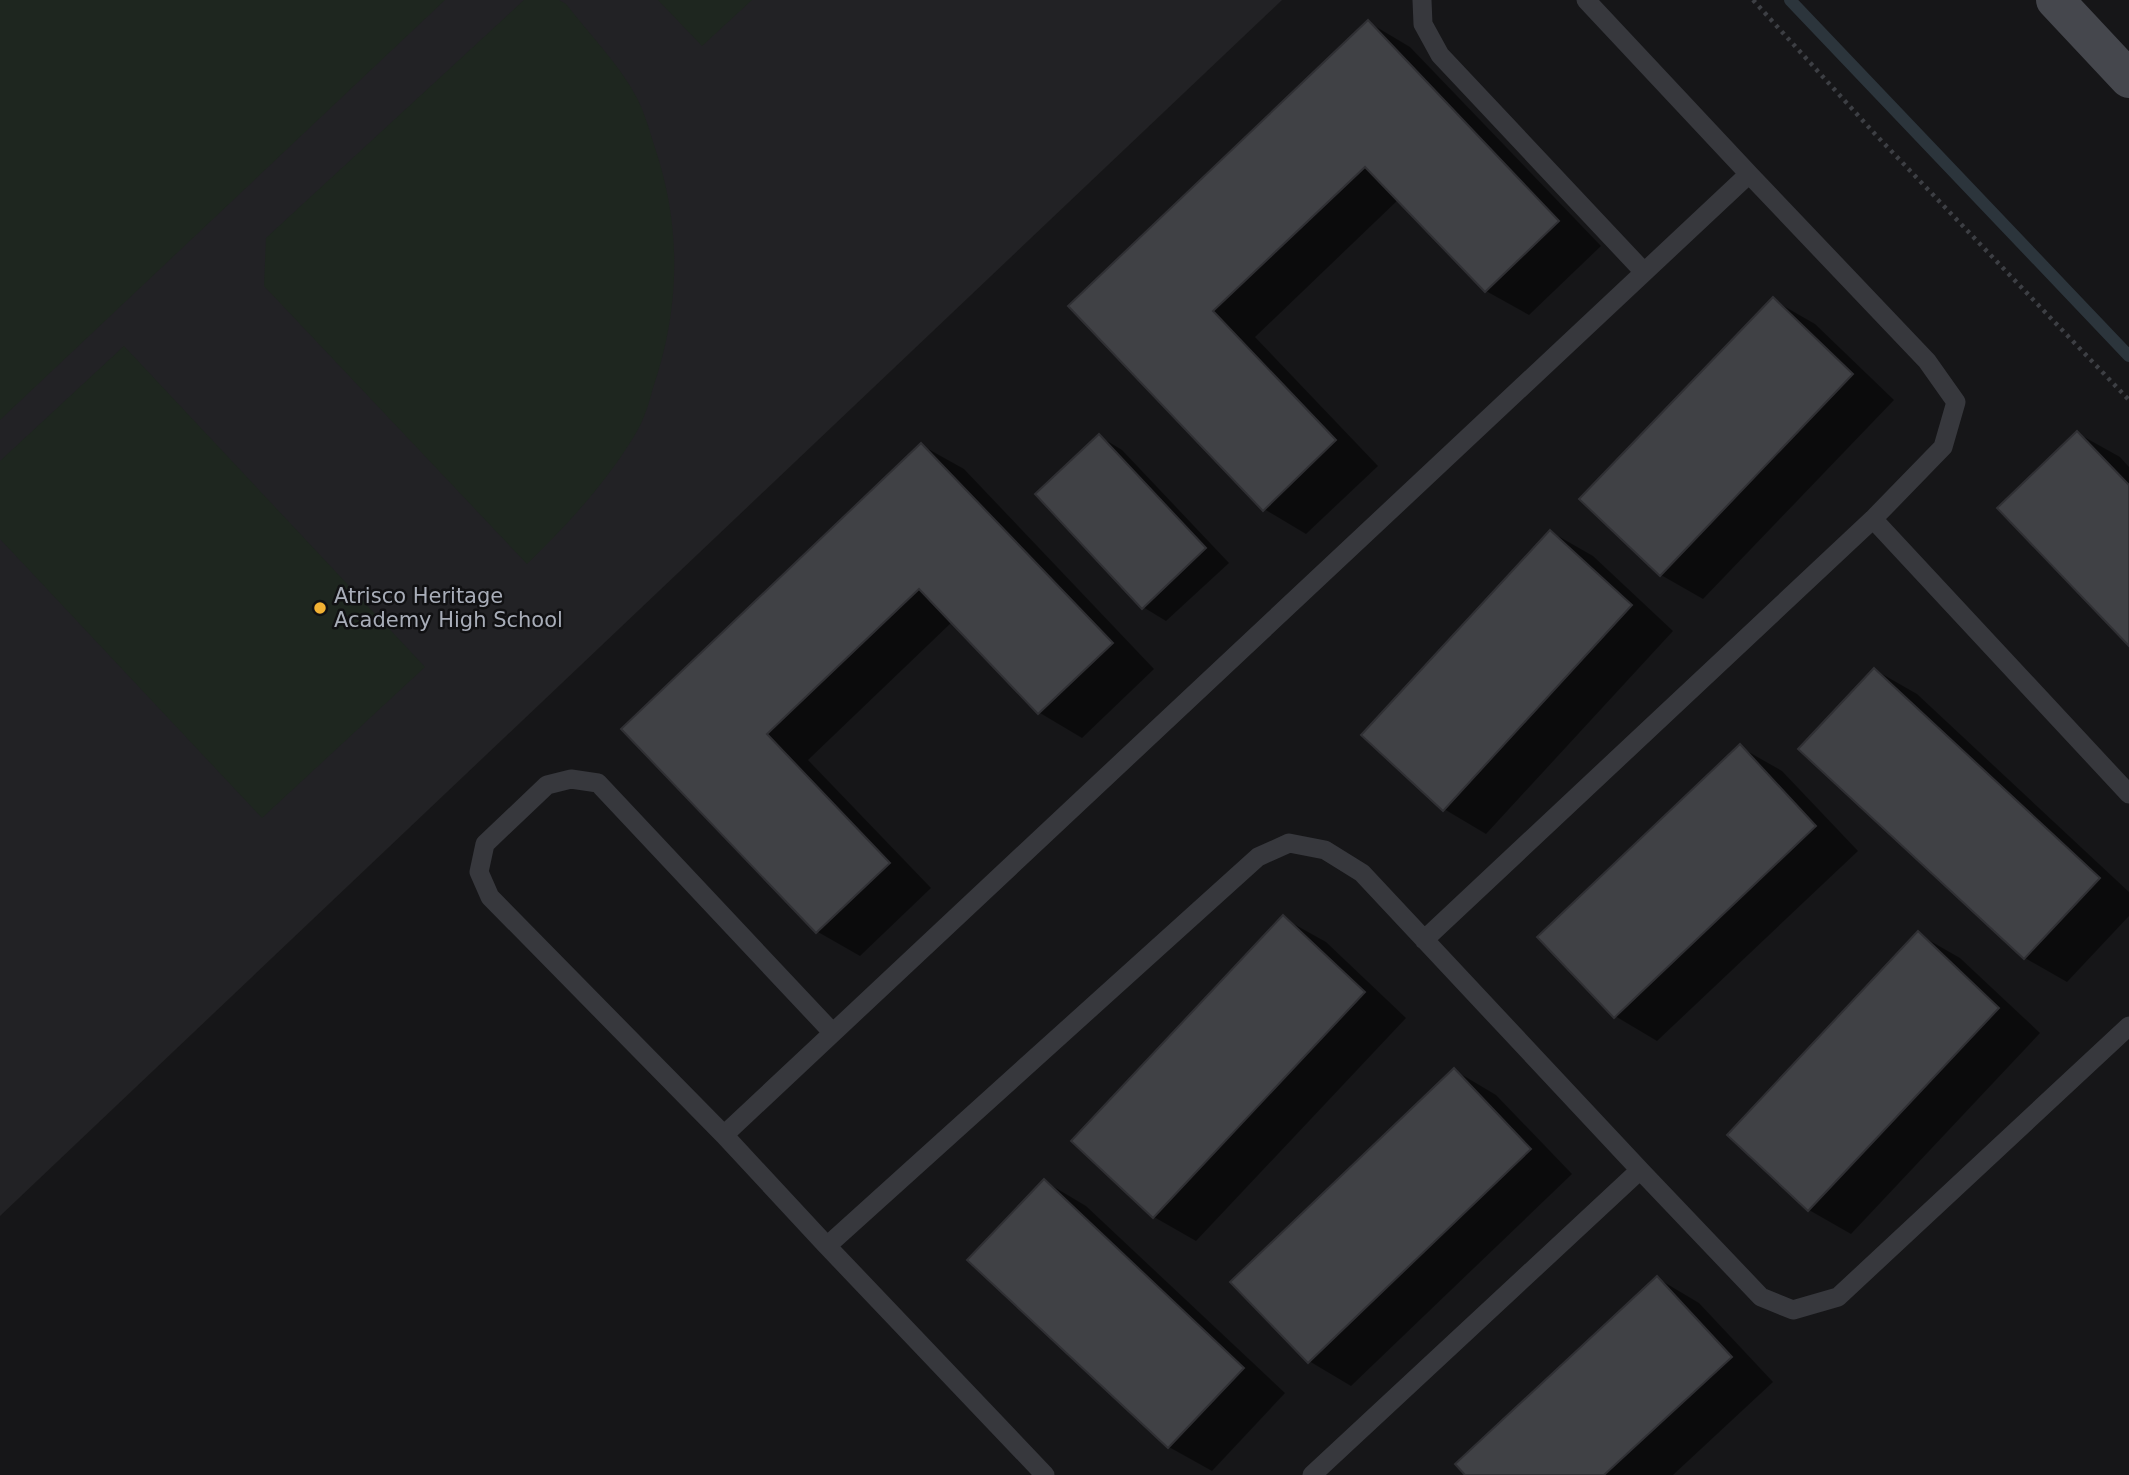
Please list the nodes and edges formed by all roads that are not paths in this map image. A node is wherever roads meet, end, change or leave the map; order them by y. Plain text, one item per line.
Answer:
1 (1422, 0) edge
2 (1586, 0) edge
3 (2055, 0) edge
4 (2129, 79) edge
5 (1749, 174) junction
6 (1644, 272) junction
7 (1873, 519) junction
8 (2129, 794) edge
9 (1424, 940) junction
10 (2129, 1026) edge
11 (832, 1032) junction
12 (724, 1135) junction
13 (1640, 1170) junction
14 (827, 1246) junction
15 (1045, 1475) edge
16 (1312, 1475) edge

1 - 6 lane
2 - 5 lane
3 - 4 main road
5 - 6 lane
5 - 7 lane
6 - 11 lane
7 - 8 lane
7 - 9 lane
9 - 13 lane
9 - 14 lane
10 - 13 lane
11 - 12 lane
11 - 12 lane
12 - 14 lane
13 - 16 lane
14 - 15 lane

